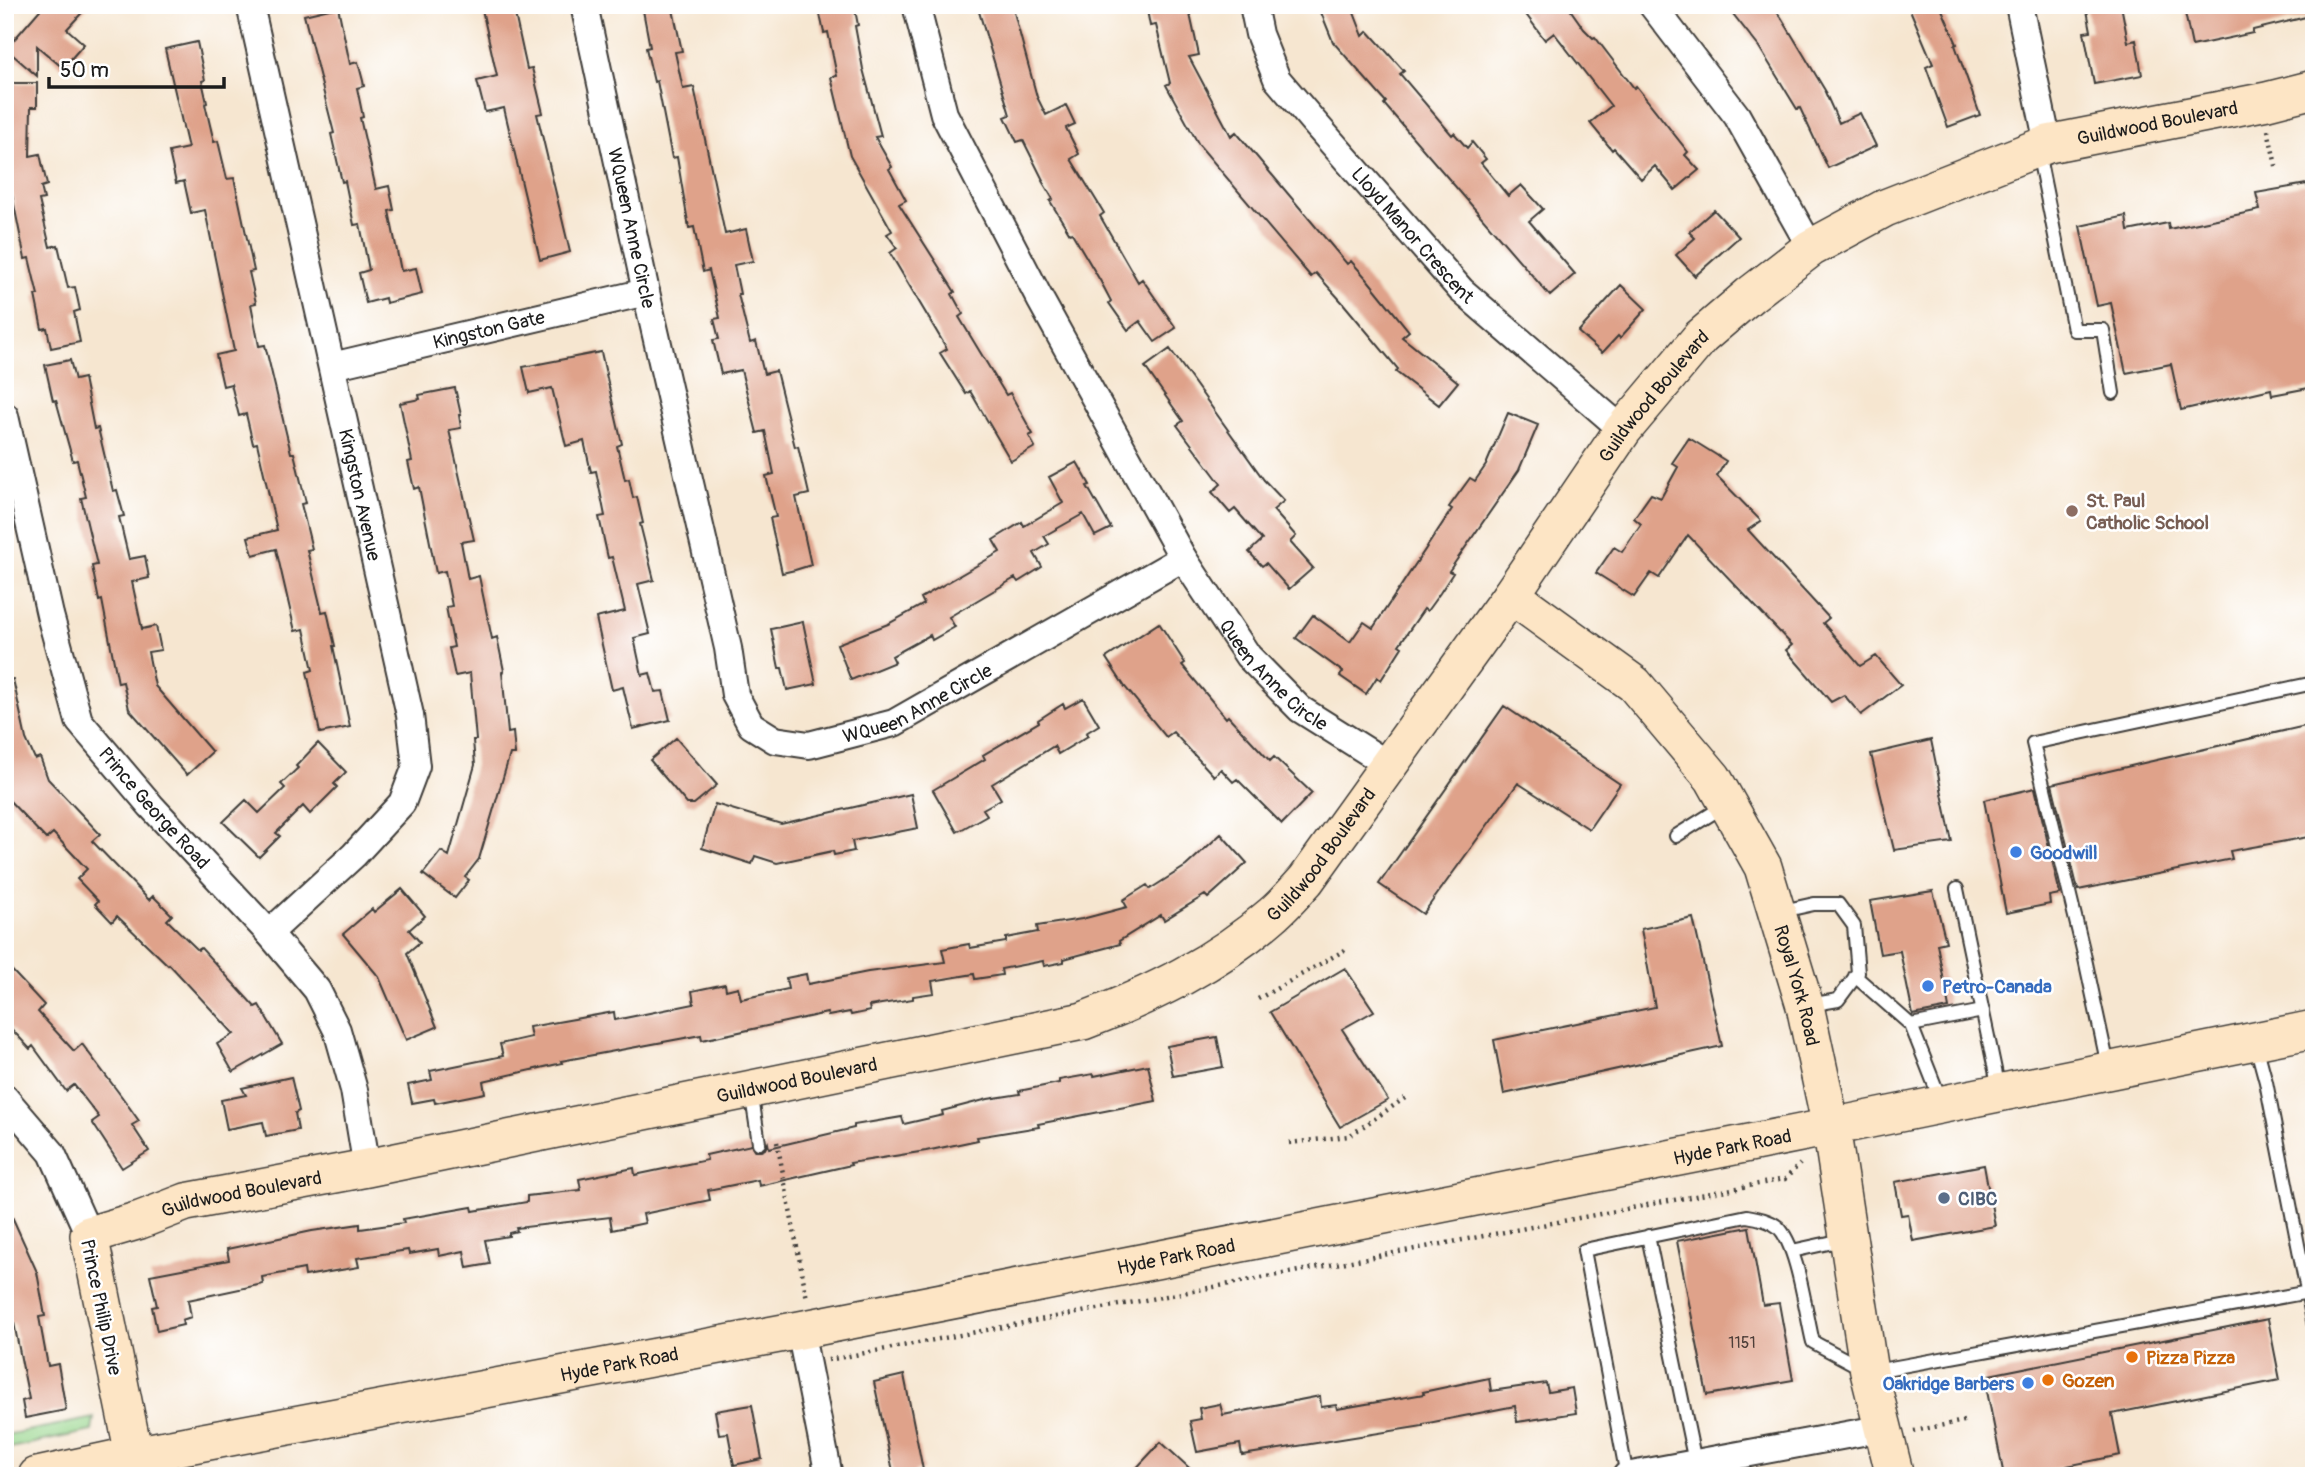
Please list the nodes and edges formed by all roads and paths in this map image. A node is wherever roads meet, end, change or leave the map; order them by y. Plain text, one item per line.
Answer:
1 (250, 5) edge
2 (584, 5) edge
3 (916, 5) edge
4 (1252, 5) edge
5 (1652, 5) edge
6 (2019, 5) edge
7 (2314, 89) edge
8 (2267, 126) dead end
9 (2043, 146) junction
10 (2277, 170) dead end
11 (1811, 248) junction
12 (646, 292) junction
13 (332, 366) junction
14 (2113, 393) dead end
15 (5, 416) edge
16 (1623, 430) junction
17 (1184, 558) junction
18 (1511, 595) junction
19 (2314, 683) edge
20 (1389, 765) junction
21 (1727, 804) junction
22 (1676, 836) dead end
23 (1957, 889) dead end
24 (1777, 913) junction
25 (269, 933) junction
26 (1345, 950) dead end
27 (1855, 976) junction
28 (1258, 999) dead end
29 (1805, 1006) junction
30 (1983, 1010) junction
31 (1911, 1025) junction
32 (2314, 1029) edge
33 (2255, 1041) junction
34 (2109, 1070) junction
35 (750, 1089) junction
36 (2000, 1092) junction
37 (1408, 1096) dead end
38 (5, 1098) edge
39 (1942, 1104) junction
40 (1831, 1127) junction
41 (776, 1138) dead end
42 (759, 1143) dead end
43 (1289, 1143) dead end
44 (1800, 1164) dead end
45 (368, 1168) junction
46 (89, 1235) junction
47 (1648, 1236) junction
48 (1849, 1239) junction
49 (1792, 1251) junction
50 (2310, 1291) edge
51 (2314, 1326) edge
52 (806, 1340) junction
53 (1869, 1372) junction
54 (1964, 1421) dead end
55 (1885, 1431) junction
56 (1695, 1462) junction
57 (139, 1463) edge
58 (37, 1476) edge
59 (829, 1476) edge
60 (1627, 1476) edge
61 (1895, 1476) edge

1 - 13 street, Kingston Avenue
2 - 12 street, WQueen Anne Circle
3 - 17 street
4 - 16 street, Lloyd Manor Crescent
5 - 11 street
6 - 9 street
7 - 9 street, Guildwood Boulevard
8 - 10 path
9 - 11 street, Guildwood Boulevard
9 - 14 lane
11 - 16 street, Guildwood Boulevard
12 - 13 street, Kingston Gate
12 - 17 street, WQueen Anne Circle
13 - 25 street, Kingston Avenue
15 - 25 street, Prince George Road
16 - 18 street, Guildwood Boulevard
17 - 20 street, Queen Anne Circle
18 - 20 street, Guildwood Boulevard
18 - 21 street, Royal York Road
19 - 34 lane
20 - 35 street, Guildwood Boulevard
21 - 22 lane
21 - 24 street, Royal York Road
23 - 30 lane
24 - 27 lane
24 - 29 street, Royal York Road
25 - 45 street, Prince George Road
26 - 28 path
27 - 29 lane
27 - 31 lane
29 - 40 street, Royal York Road
30 - 31 lane
30 - 36 lane
31 - 39 lane
32 - 33 street, Hyde Park Road
33 - 34 street, Hyde Park Road
33 - 50 lane
34 - 36 street, Hyde Park Road
35 - 42 lane
35 - 45 street, Guildwood Boulevard
36 - 39 street, Hyde Park Road
37 - 43 path
38 - 46 street, Prince Philip Drive
39 - 40 street, Hyde Park Road
40 - 48 street, Royal York Road
40 - 52 street, Hyde Park Road
41 - 52 path
44 - 52 path
45 - 46 street, Guildwood Boulevard
46 - 57 street, Prince Philip Drive
47 - 49 lane
47 - 56 lane
47 - 60 lane
48 - 49 lane
48 - 53 street, Royal York Road
49 - 53 lane
50 - 51 lane
50 - 53 lane
52 - 57 street, Hyde Park Road
52 - 59 street
53 - 55 street, Royal York Road
54 - 55 path
55 - 56 street
55 - 61 street, Royal York Road
56 - 60 street
57 - 58 street, Hyde Park Road

